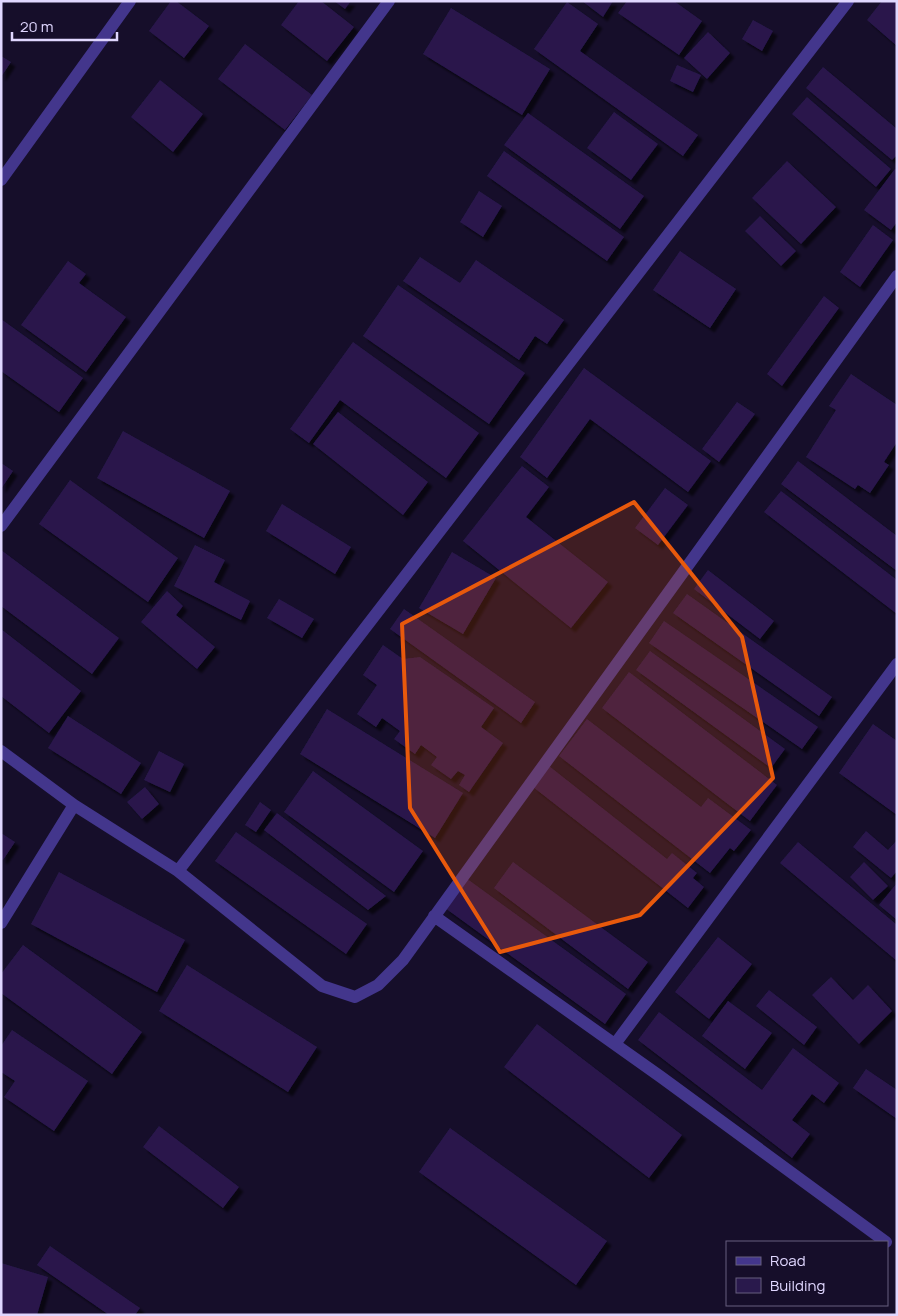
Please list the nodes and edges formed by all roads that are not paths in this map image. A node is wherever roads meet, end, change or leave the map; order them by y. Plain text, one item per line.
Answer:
1 (130, 1) edge
2 (389, 1) edge
3 (848, 1) edge
4 (1, 180) edge
5 (897, 276) edge
6 (1, 526) edge
7 (897, 664) edge
8 (1, 751) edge
9 (74, 805) junction
10 (178, 871) junction
11 (434, 916) junction
12 (1, 923) edge
13 (615, 1044) junction
14 (883, 1241) edge

1 - 4 street
2 - 6 street
3 - 10 street
5 - 11 street
7 - 13 street
8 - 9 street
9 - 10 street
9 - 12 street
10 - 11 street
11 - 13 street
13 - 14 street

